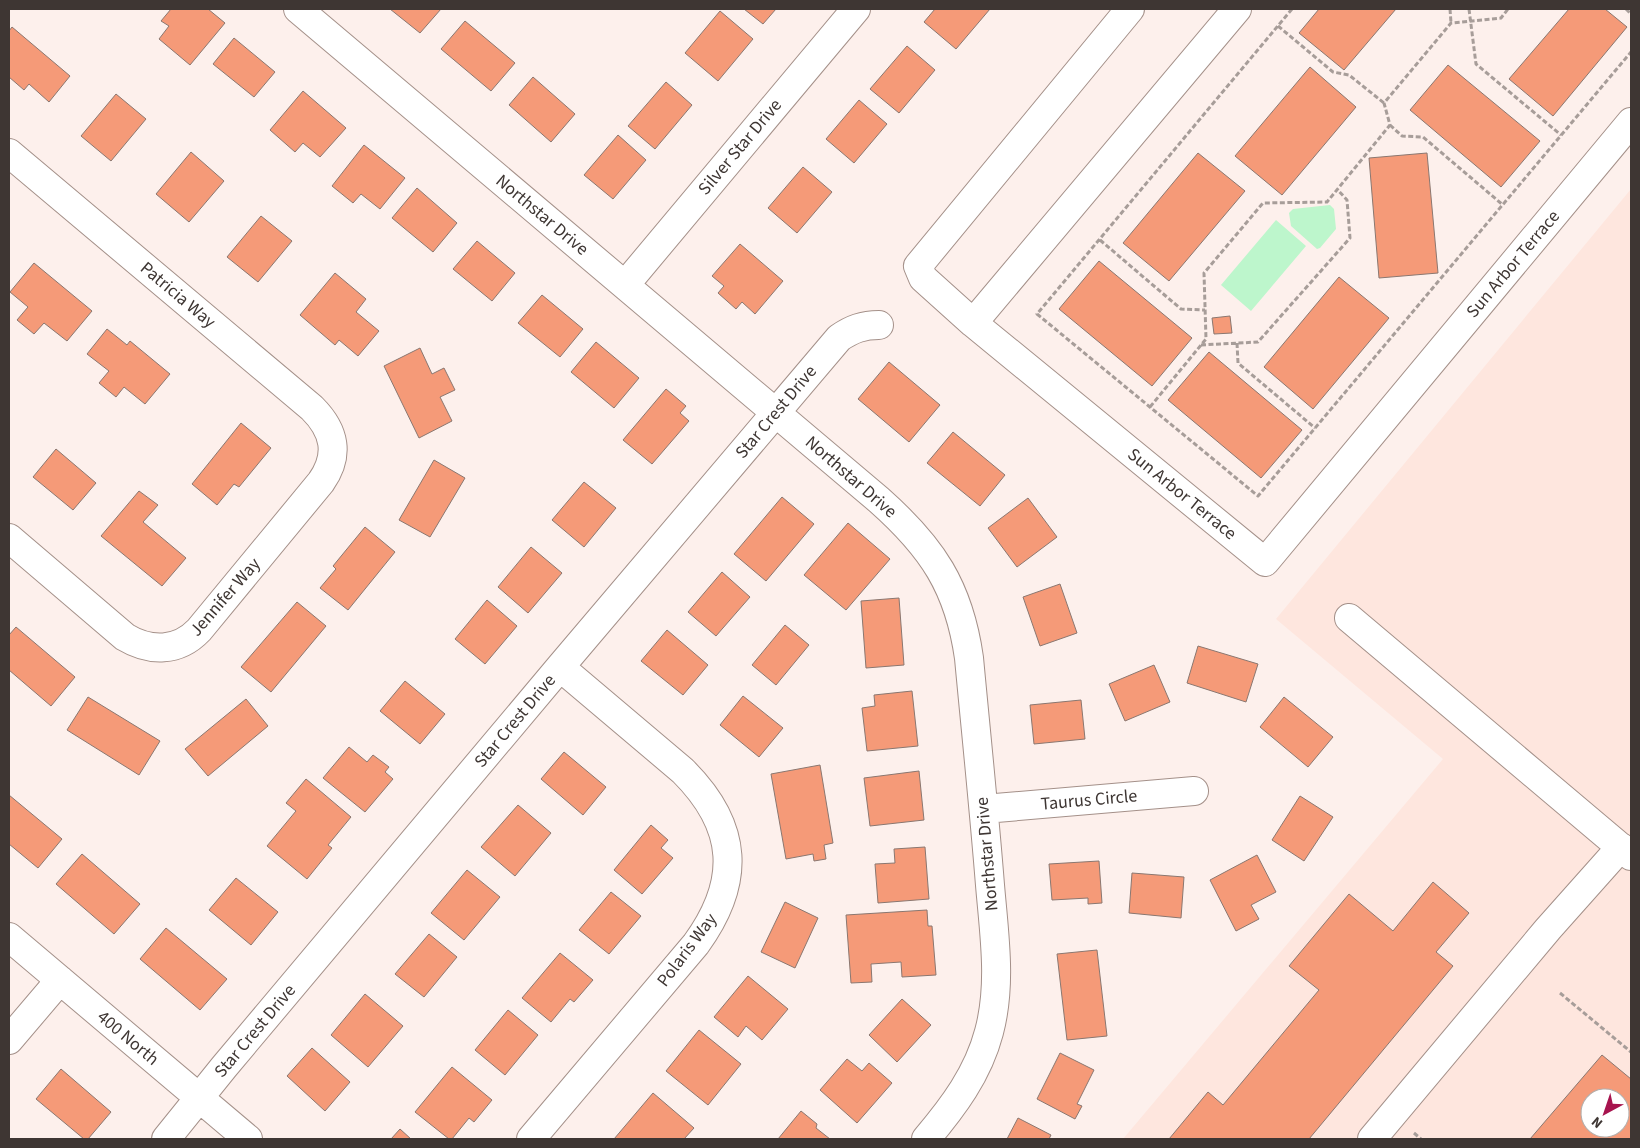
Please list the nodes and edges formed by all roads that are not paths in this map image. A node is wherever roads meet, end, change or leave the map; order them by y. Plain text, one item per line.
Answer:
1 (298, 9) edge
2 (856, 9) edge
3 (1130, 9) edge
4 (1237, 9) edge
5 (1631, 122) edge
6 (11, 160) edge
7 (624, 285) junction
8 (973, 323) junction
9 (879, 325) dead end
10 (776, 412) junction
11 (333, 448) joint
12 (9, 538) edge
13 (1349, 618) dead end
14 (560, 667) junction
15 (1194, 791) dead end
16 (984, 809) junction
17 (1626, 851) edge
18 (9, 937) edge
19 (60, 980) junction
20 (9, 1040) edge
21 (200, 1098) junction
22 (166, 1139) edge
23 (248, 1139) edge
24 (531, 1139) edge
25 (926, 1139) edge
26 (1372, 1139) edge

1 - 7 street, Northstar Drive
2 - 7 street, Silver Star Drive
3 - 8 street
4 - 8 street
5 - 8 street, Sun Arbor Terrace
6 - 11 street, Patricia Way
7 - 10 street, Northstar Drive
9 - 10 street, Star Crest Drive
10 - 14 street, Star Crest Drive
10 - 16 street, Northstar Drive
11 - 12 street, Jennifer Way
13 - 17 street
14 - 21 street, Star Crest Drive
14 - 24 street, Polaris Way
15 - 16 street, Taurus Circle
16 - 25 street, Northstar Drive
17 - 26 street
18 - 19 street, 400 North
19 - 20 street
19 - 21 street, 400 North
21 - 22 street, Star Crest Drive
21 - 23 street, 400 North

